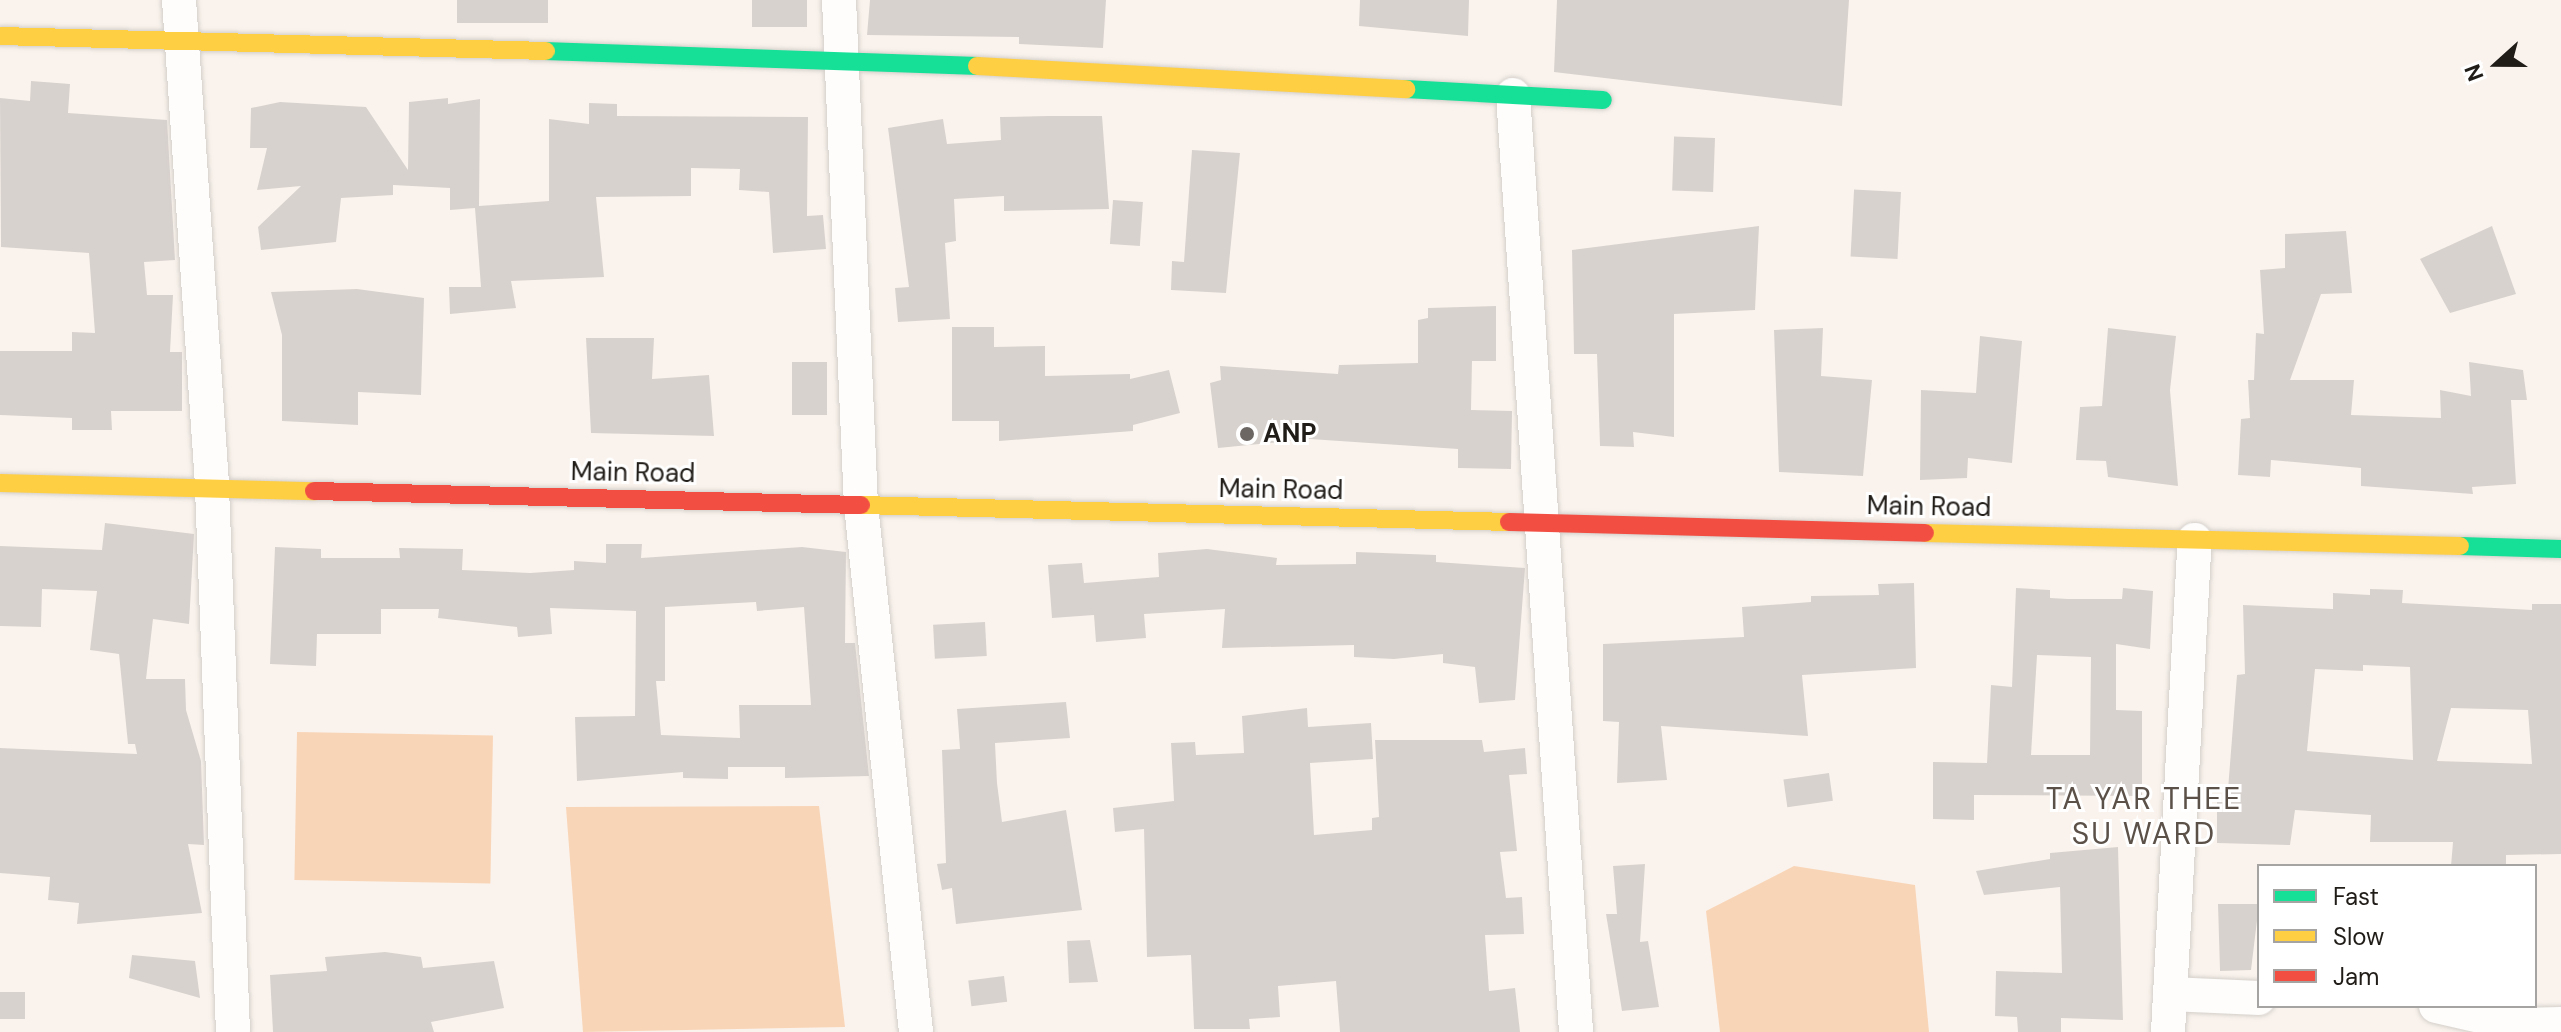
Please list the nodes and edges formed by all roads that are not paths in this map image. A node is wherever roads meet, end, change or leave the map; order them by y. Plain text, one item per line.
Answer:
1 (179, 0) edge
2 (839, 0) edge
3 (0, 36) edge
4 (181, 41) junction
5 (840, 59) junction
6 (1513, 95) junction
7 (1603, 100) dead end
8 (0, 483) edge
9 (212, 488) junction
10 (861, 505) junction
11 (1540, 523) junction
12 (2195, 540) junction
13 (2561, 549) edge
14 (2170, 994) junction
15 (2257, 998) edge
16 (2445, 1008) edge
17 (2561, 1024) edge
18 (233, 1032) edge
19 (916, 1032) edge
20 (1576, 1032) edge
21 (2168, 1032) edge

1 - 4 street
2 - 5 street
3 - 4 main road
4 - 5 main road
4 - 9 street
5 - 6 main road
5 - 10 street
6 - 7 main road
6 - 11 street
8 - 9 main road, Main Road
9 - 10 main road, Main Road
9 - 18 street
10 - 11 main road, Main Road
10 - 19 street
11 - 12 main road, Main Road
11 - 20 street
12 - 13 main road, Main Road
12 - 14 street
14 - 15 street
14 - 21 street
16 - 17 street

